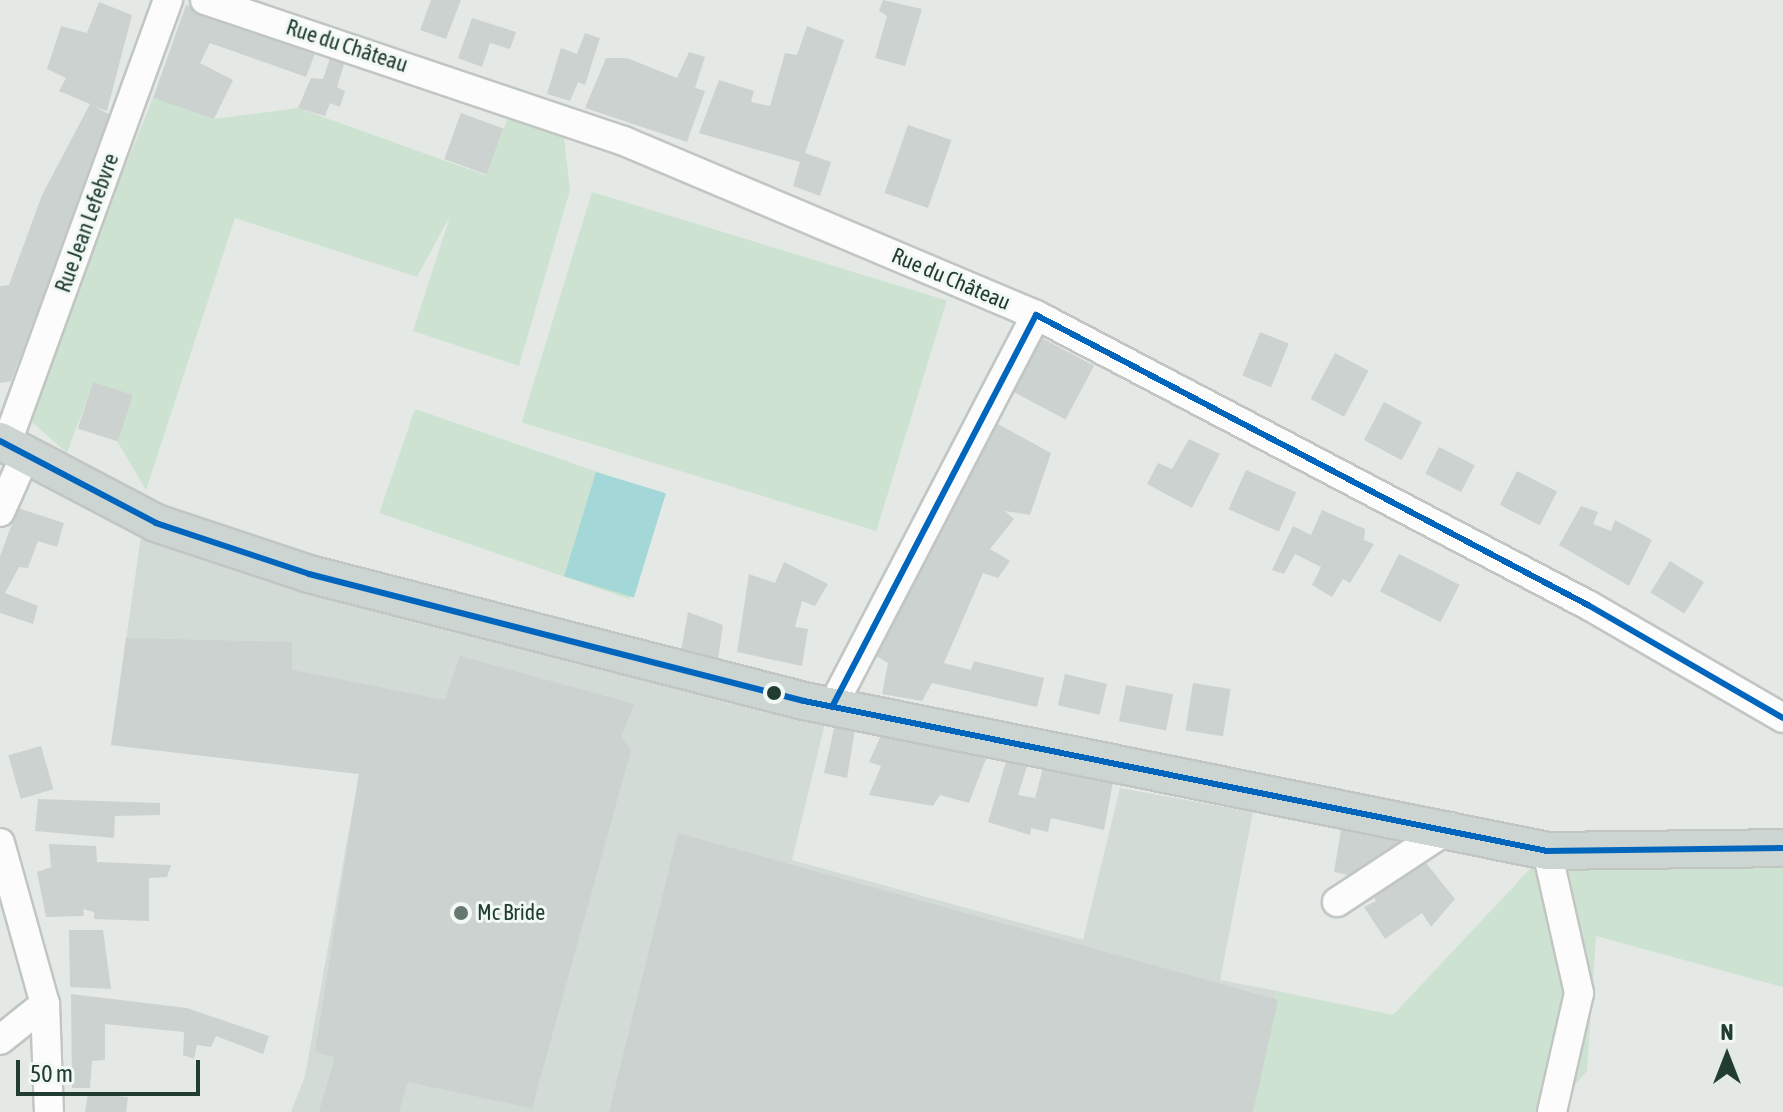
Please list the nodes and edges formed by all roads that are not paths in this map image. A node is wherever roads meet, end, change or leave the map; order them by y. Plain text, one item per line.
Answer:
1 (168, 0) edge
2 (205, 0) edge
3 (1036, 315) junction
4 (10, 448) edge
5 (0, 512) edge
6 (832, 707) junction
7 (1781, 712) edge
8 (1451, 827) junction
9 (0, 843) edge
10 (1783, 848) edge
11 (1547, 851) junction
12 (1337, 902) dead end
13 (45, 1004) junction
14 (0, 1040) edge
15 (49, 1112) edge
16 (1552, 1112) edge

1 - 4 street, Rue Jean Lefebvre
2 - 3 street, Rue du Château
3 - 6 street
3 - 7 street, Rue du Château
4 - 5 street, Rue Jean Lefebvre
4 - 6 main road
6 - 8 main road
8 - 11 main road
8 - 12 street
9 - 13 street
10 - 11 main road
11 - 16 street
13 - 14 street
13 - 15 street

